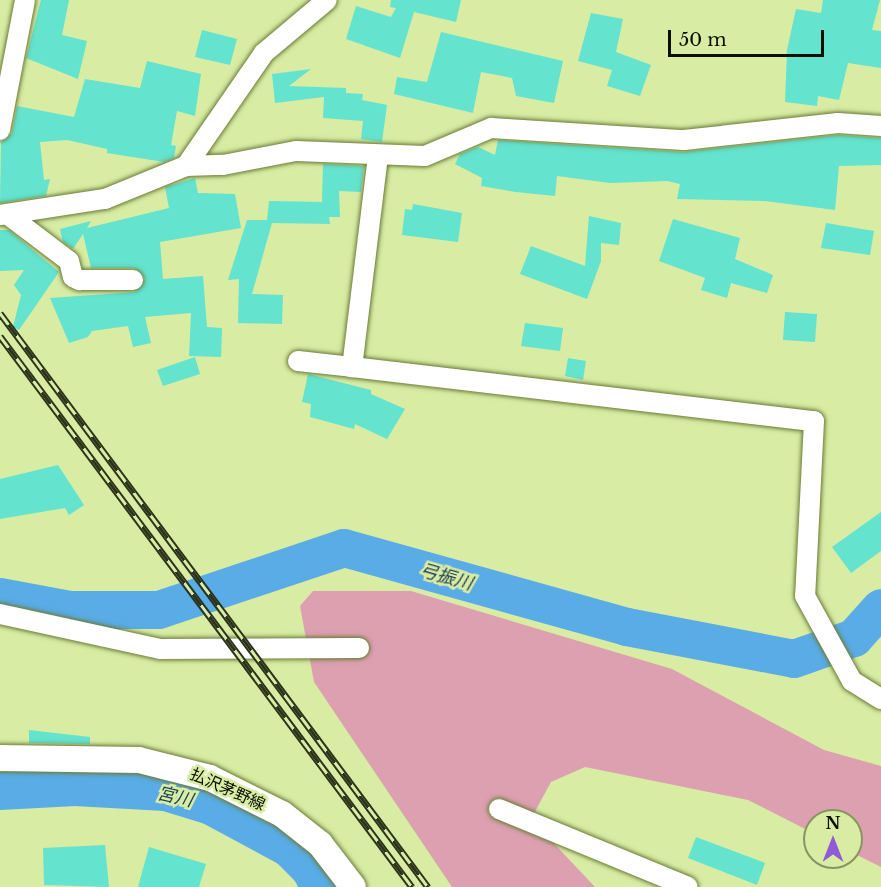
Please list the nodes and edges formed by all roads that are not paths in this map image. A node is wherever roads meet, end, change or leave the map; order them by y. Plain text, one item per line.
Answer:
1 (25, 0) edge
2 (327, 0) edge
3 (881, 126) edge
4 (0, 130) edge
5 (378, 156) junction
6 (186, 166) junction
7 (4, 215) edge
8 (133, 280) dead end
9 (298, 361) dead end
10 (352, 367) junction
11 (0, 614) edge
12 (359, 648) dead end
13 (881, 699) edge
14 (0, 758) edge
15 (499, 809) dead end
16 (353, 887) edge
17 (688, 887) edge

1 - 4 street
2 - 6 street
3 - 5 street
5 - 6 street
5 - 10 street
6 - 7 street
7 - 8 street
9 - 10 street
10 - 13 street
11 - 12 street
14 - 16 main road, 払沢茅野線
15 - 17 street

